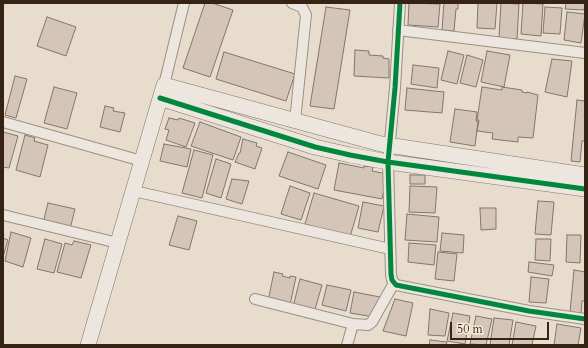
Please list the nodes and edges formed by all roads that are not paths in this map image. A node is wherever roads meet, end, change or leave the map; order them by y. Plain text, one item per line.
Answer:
1 (184, 3) edge
2 (292, 3) edge
3 (400, 3) edge
4 (398, 30) junction
5 (585, 53) edge
6 (162, 92) junction
7 (295, 121) junction
8 (3, 122) edge
9 (389, 145) junction
10 (142, 161) junction
11 (388, 162) junction
12 (543, 168) junction
13 (585, 175) edge
14 (543, 183) junction
15 (585, 189) edge
16 (134, 191) junction
17 (3, 215) edge
18 (118, 243) junction
19 (390, 249) junction
20 (394, 283) junction
21 (256, 299) dead end
22 (585, 319) edge
23 (353, 324) junction
24 (88, 345) edge
25 (347, 345) edge

1 - 6 street
2 - 7 street
3 - 4 street
4 - 5 street
4 - 9 street
6 - 7 street
6 - 10 street
6 - 11 street
7 - 9 street
8 - 10 street
9 - 11 street
9 - 12 street
10 - 16 street
11 - 14 street
11 - 19 street
12 - 13 street
12 - 14 street
14 - 15 street
16 - 18 street
16 - 19 street
17 - 18 street
18 - 24 street
19 - 20 street
20 - 22 street
20 - 23 street
21 - 23 street
23 - 25 street

